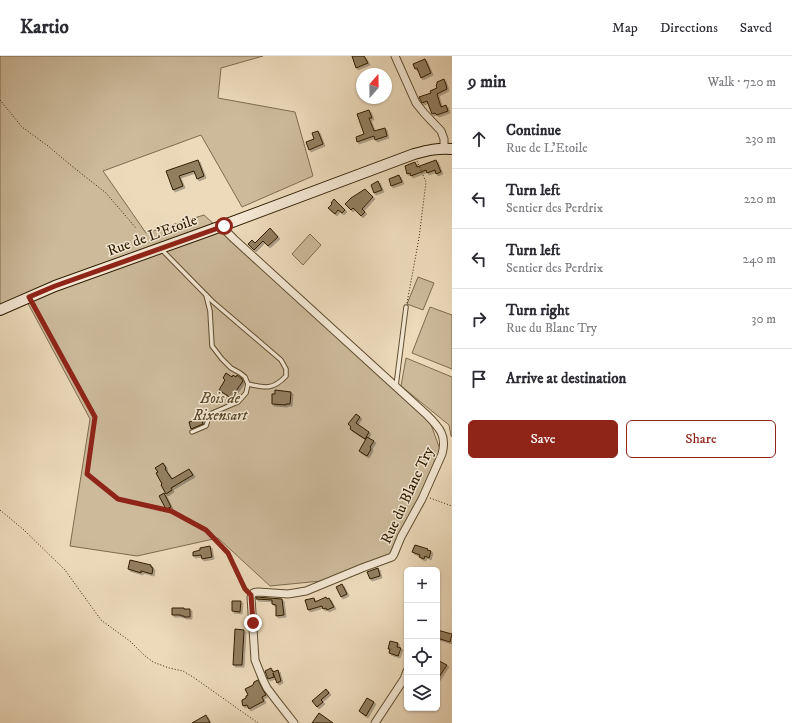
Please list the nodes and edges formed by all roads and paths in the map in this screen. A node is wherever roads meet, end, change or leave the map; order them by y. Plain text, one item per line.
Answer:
1 (395, 56) edge
2 (0, 100) edge
3 (448, 149) edge
4 (414, 154) junction
5 (224, 226) junction
6 (136, 228) dead end
7 (161, 248) junction
8 (206, 295) junction
9 (29, 297) junction
10 (406, 307) joint
11 (0, 310) edge
12 (248, 384) junction
13 (396, 386) junction
14 (192, 432) dead end
15 (424, 495) junction
16 (452, 506) edge
17 (0, 510) edge
18 (251, 595) junction
19 (406, 675) edge
20 (258, 723) edge
21 (294, 723) edge
22 (375, 723) edge

1 - 3 street
2 - 6 path
3 - 4 street, Rue de L'Etoile
4 - 5 street, Rue de L'Etoile
4 - 10 path
5 - 7 street, Rue de L'Etoile
5 - 13 street, Rue du Blanc Try
7 - 8 lane
7 - 9 street, Rue de L'Etoile
8 - 12 lane
8 - 12 lane
9 - 11 street, Rue de L'Etoile
9 - 18 path
10 - 13 lane
12 - 14 lane
13 - 15 street, Rue du Blanc Try
15 - 16 path
15 - 18 street, Rue du Blanc Try
17 - 20 path
18 - 21 street
19 - 22 street

